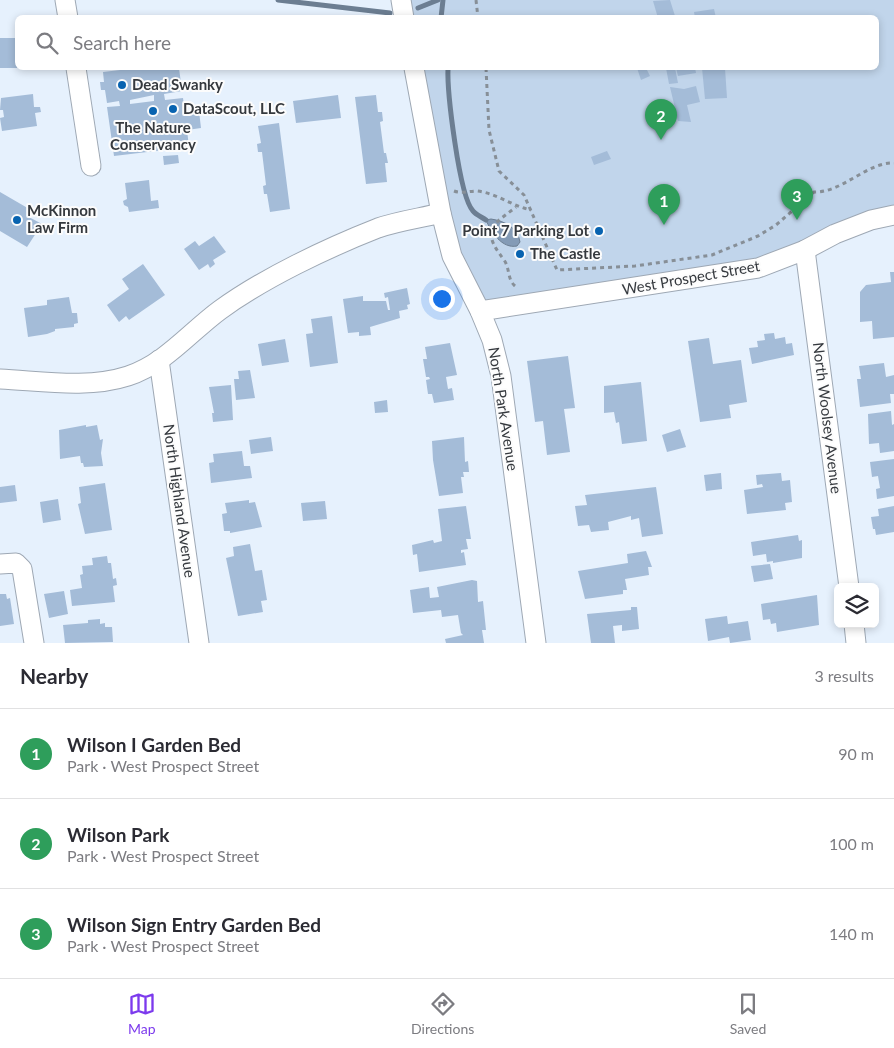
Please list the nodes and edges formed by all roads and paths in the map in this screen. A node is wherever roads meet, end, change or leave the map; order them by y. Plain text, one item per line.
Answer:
1 (65, 0) edge
2 (401, 0) edge
3 (476, 0) edge
4 (68, 15) edge
5 (404, 15) edge
6 (478, 15) edge
7 (76, 70) edge
8 (414, 70) edge
9 (486, 70) edge
10 (894, 163) edge
11 (91, 166) dead end
12 (447, 189) dead end
13 (516, 207) junction
14 (531, 210) junction
15 (441, 213) junction
16 (894, 215) edge
17 (805, 250) junction
18 (515, 286) dead end
19 (480, 311) junction
20 (159, 360) junction
21 (0, 379) edge
22 (0, 564) edge
23 (848, 583) edge
24 (854, 628) edge
25 (34, 643) edge
26 (199, 643) edge
27 (536, 643) edge
28 (856, 643) edge

1 - 4 street
2 - 5 street
3 - 6 path
7 - 11 street
8 - 15 street, North Park Avenue
9 - 14 path
10 - 14 path
12 - 13 path
13 - 14 path
13 - 18 path
15 - 19 street, North Park Avenue
15 - 20 street
16 - 17 street, West Prospect Street
17 - 19 street, West Prospect Street
17 - 23 street, North Woolsey Avenue
19 - 27 street, North Park Avenue
20 - 21 street
20 - 26 street, North Highland Avenue
22 - 25 street
24 - 28 street

